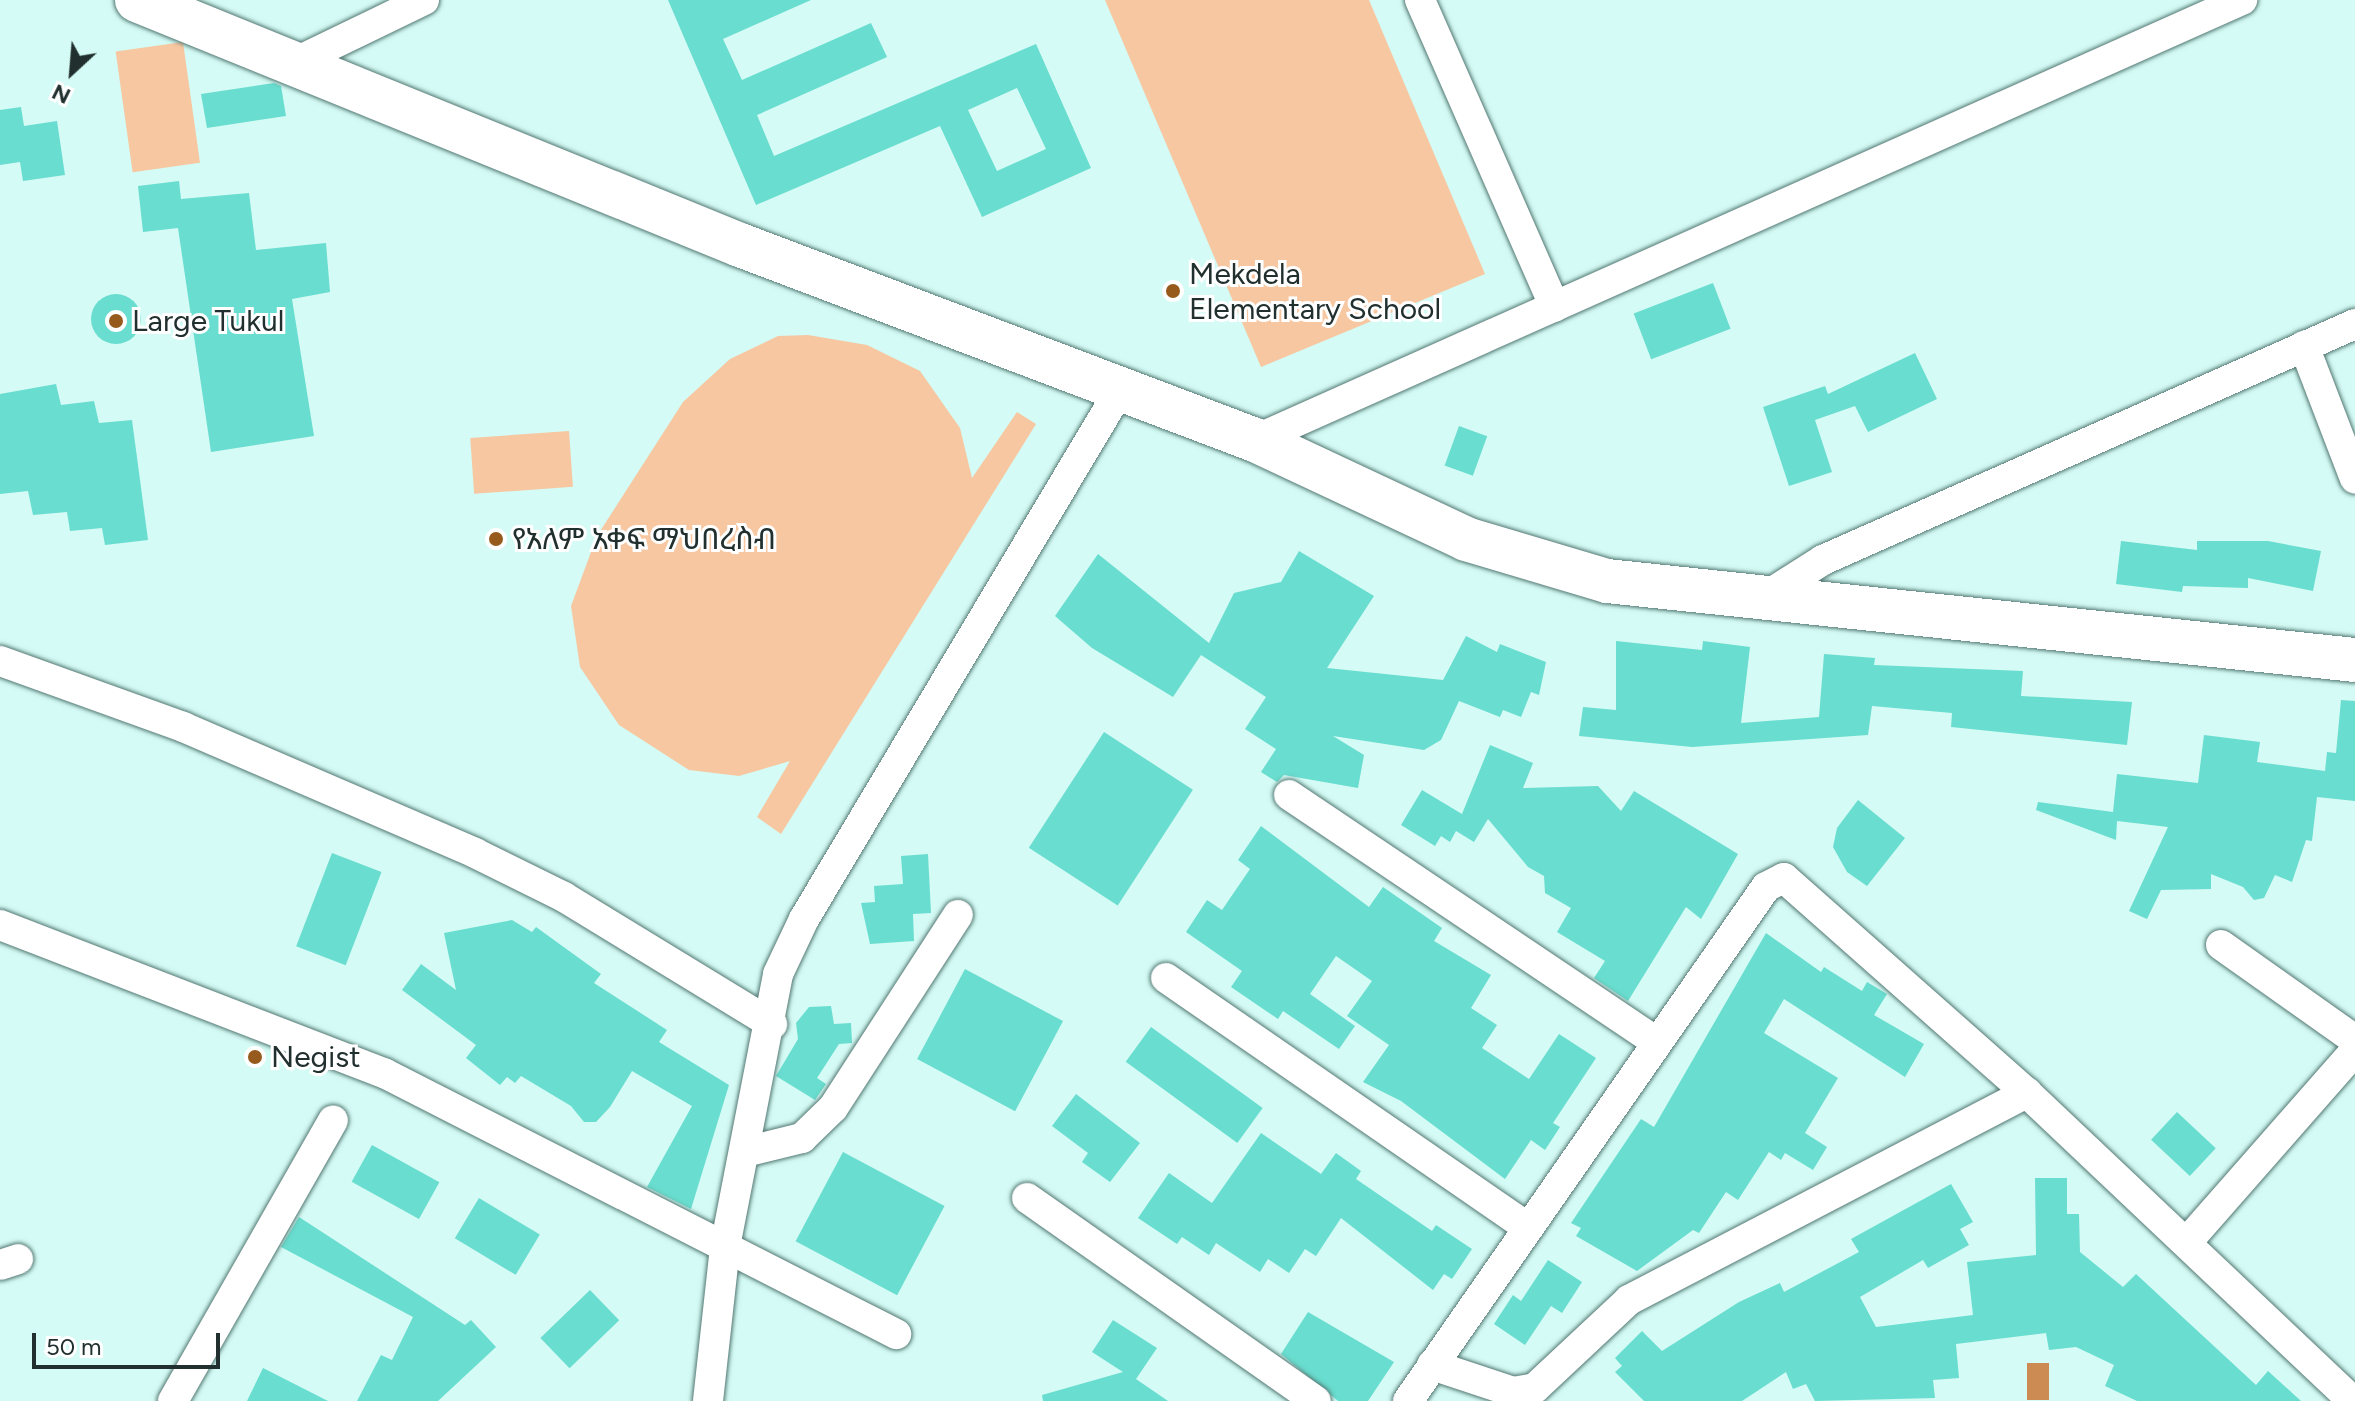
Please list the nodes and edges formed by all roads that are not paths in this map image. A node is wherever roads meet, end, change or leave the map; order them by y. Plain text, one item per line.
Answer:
1 (137, 0) edge
2 (424, 0) edge
3 (1420, 0) edge
4 (2242, 0) edge
5 (298, 61) junction
6 (1555, 307) junction
7 (2355, 324) edge
8 (2304, 346) junction
9 (1121, 388) junction
10 (1255, 440) junction
11 (2355, 479) edge
12 (1760, 600) junction
13 (2355, 660) edge
14 (0, 661) edge
15 (1289, 795) dead end
16 (958, 915) dead end
17 (0, 925) edge
18 (2221, 945) dead end
19 (1166, 978) dead end
20 (772, 1024) junction
21 (2355, 1040) edge
22 (1657, 1042) junction
23 (2355, 1051) edge
24 (2027, 1093) junction
25 (333, 1120) dead end
26 (745, 1152) junction
27 (1027, 1198) dead end
28 (1526, 1226) junction
29 (2187, 1242) junction
30 (725, 1247) junction
31 (896, 1334) dead end
32 (1432, 1365) junction
33 (173, 1401) edge
34 (708, 1401) edge
35 (1316, 1401) edge
36 (1408, 1401) edge
37 (2353, 1401) edge

1 - 5 street
2 - 5 street
3 - 6 street
4 - 6 street
5 - 9 street
6 - 10 street
7 - 8 street
8 - 11 street
8 - 12 street
9 - 10 street
9 - 20 street
10 - 12 street
12 - 13 street
14 - 20 street
15 - 22 street
16 - 26 street
17 - 30 street
18 - 21 street
19 - 28 street
20 - 26 street
22 - 24 street
22 - 28 street
23 - 29 street
24 - 29 street
24 - 32 street
25 - 33 street
26 - 30 street
27 - 35 street
28 - 32 street
29 - 37 street
30 - 31 street
30 - 34 street
32 - 36 street

